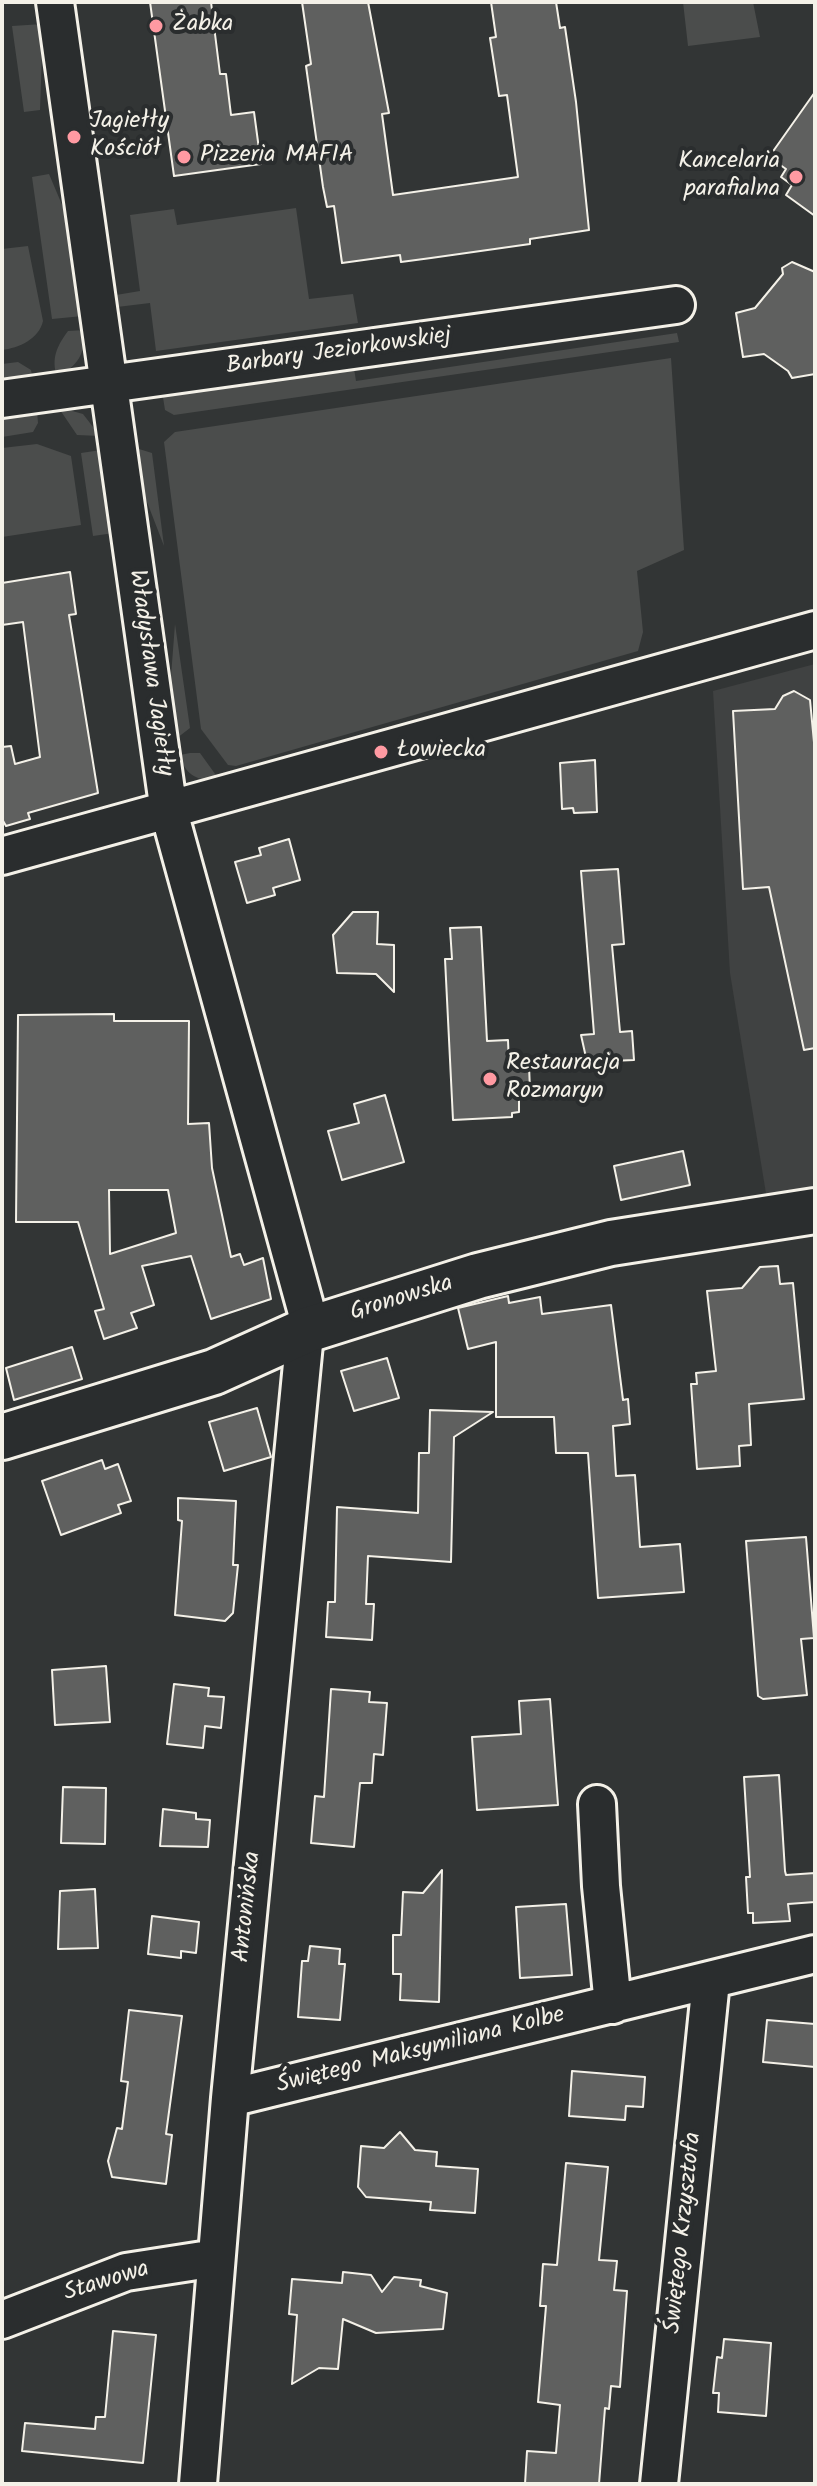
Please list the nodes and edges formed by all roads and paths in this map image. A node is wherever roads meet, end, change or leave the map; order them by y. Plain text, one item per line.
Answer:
1 (55, 2) edge
2 (676, 305) dead end
3 (110, 385) junction
4 (2, 399) edge
5 (815, 630) edge
6 (169, 812) junction
7 (2, 856) edge
8 (815, 1211) edge
9 (307, 1330) junction
10 (2, 1437) edge
11 (597, 1804) dead end
12 (815, 1954) edge
13 (711, 1981) junction
14 (613, 2005) junction
15 (230, 2098) junction
16 (216, 2258) junction
17 (2, 2320) edge
18 (198, 2484) edge
19 (659, 2484) edge

1 - 3 street, Władysława Jagiełły
2 - 3 street, Barbary Jeziorkowskiej
3 - 4 street, Barbary Jeziorkowskiej
3 - 6 street, Władysława Jagiełły
5 - 6 street
6 - 7 street
6 - 9 street, Władysława Jagiełły
8 - 9 street, Gronowska
9 - 10 street, Gronowska
9 - 15 street, Antonińska
11 - 14 street
12 - 13 street, Świętego Maksymiliana Kolbe
13 - 14 street, Świętego Maksymiliana Kolbe
13 - 19 street, Świętego Krzysztofa
14 - 15 street, Świętego Maksymiliana Kolbe
15 - 16 street, Antonińska
16 - 17 street, Stawowa
16 - 18 street, Antonińska

